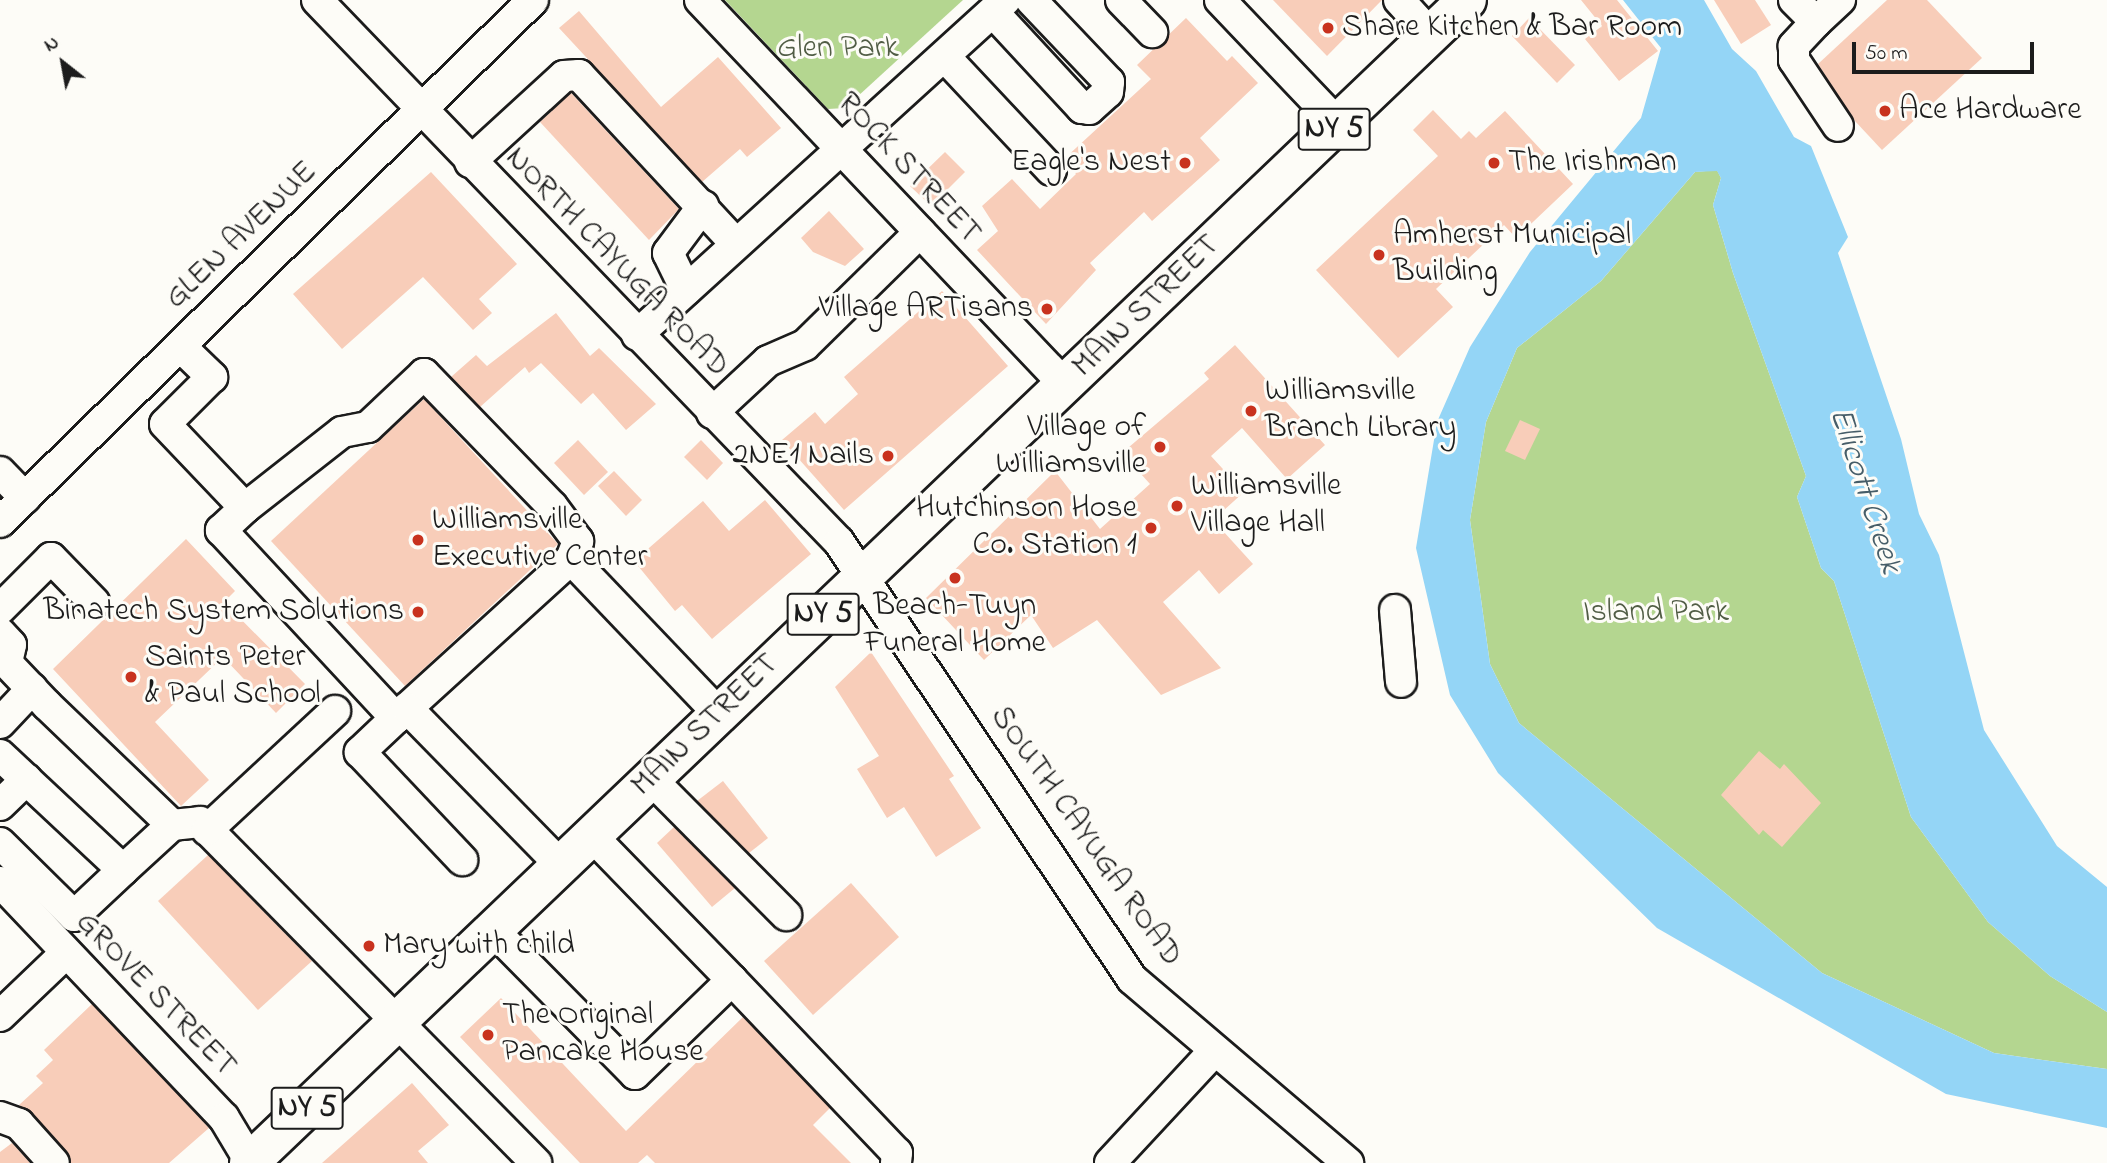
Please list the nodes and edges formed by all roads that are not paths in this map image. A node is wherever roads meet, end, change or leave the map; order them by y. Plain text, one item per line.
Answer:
1 (317, 0) edge
2 (533, 0) edge
3 (700, 0) edge
4 (1031, 0) edge
5 (1121, 0) edge
6 (1220, 0) edge
7 (1399, 0) edge
8 (1467, 0) edge
9 (1794, 0) edge
10 (1840, 0) edge
11 (999, 6) edge
12 (1816, 22) junction
13 (1152, 32) dead end
14 (1431, 35) junction
15 (945, 57) junction
16 (420, 108) junction
17 (1339, 125) junction
18 (1838, 126) dead end
19 (841, 149) junction
20 (470, 162) junction
21 (1051, 170) dead end
22 (703, 206) junction
23 (920, 232) junction
24 (736, 243) junction
25 (686, 290) junction
26 (637, 335) junction
27 (180, 346) junction
28 (1065, 385) junction
29 (712, 413) junction
30 (0, 472) edge
31 (25, 498) junction
32 (245, 508) junction
33 (0, 522) edge
34 (571, 559) junction
35 (863, 575) junction
36 (94, 602) dead end
37 (0, 609) edge
38 (1395, 610) dead end
39 (0, 634) edge
40 (1401, 682) dead end
41 (32, 690) junction
42 (335, 711) dead end
43 (402, 713) junction
44 (719, 714) junction
45 (0, 723) edge
46 (0, 755) edge
47 (27, 779) junction
48 (651, 779) junction
49 (0, 805) edge
50 (173, 825) junction
51 (208, 830) junction
52 (592, 836) junction
53 (0, 843) edge
54 (462, 860) dead end
55 (561, 865) junction
56 (123, 870) junction
57 (0, 882) edge
58 (786, 915) dead end
59 (493, 930) junction
60 (66, 953) junction
61 (732, 980) junction
62 (0, 1016) edge
63 (394, 1025) junction
64 (1215, 1050) junction
65 (0, 1117) edge
66 (54, 1163) edge
67 (250, 1163) edge
68 (536, 1163) edge
69 (897, 1163) edge
70 (1110, 1163) edge
71 (1348, 1163) edge

1 - 16 street, NORTH CAYUGA ROAD
2 - 16 street, GLEN AVENUE
3 - 19 street, ROCK STREET
4 - 11 street
5 - 13 street
6 - 17 street
7 - 14 street
8 - 14 main road, MAIN STREET / NY 5
9 - 12 street
10 - 12 street
11 - 15 street
12 - 18 street
14 - 17 main road, MAIN STREET / NY 5
15 - 19 street
15 - 21 street
16 - 20 street, NORTH CAYUGA ROAD
16 - 27 street, GLEN AVENUE
17 - 28 main road, MAIN STREET / NY 5
19 - 23 street, ROCK STREET
19 - 24 street
20 - 22 street
20 - 26 street, NORTH CAYUGA ROAD
22 - 24 street
22 - 25 street
23 - 28 street, ROCK STREET
23 - 29 street
24 - 25 street
25 - 26 street
26 - 29 street, NORTH CAYUGA ROAD
27 - 31 street, GLEN AVENUE
27 - 32 street
28 - 35 main road, MAIN STREET / NY 5
29 - 35 street, NORTH CAYUGA ROAD
30 - 31 street
31 - 33 street, GLEN AVENUE
32 - 34 street
32 - 43 street
34 - 43 street
34 - 44 street
35 - 44 main road, MAIN STREET / NY 5
35 - 64 street, SOUTH CAYUGA ROAD
36 - 37 street
38 - 40 street
39 - 41 street
41 - 45 street
41 - 50 street
42 - 51 street
43 - 54 street
43 - 55 street
44 - 48 main road, MAIN STREET / NY 5
46 - 47 street
47 - 49 street
47 - 56 street
48 - 52 main road, MAIN STREET / NY 5
48 - 58 street
50 - 51 street
50 - 56 street
51 - 63 street
52 - 55 main road, MAIN STREET / NY 5
52 - 61 street
53 - 56 street
55 - 59 main road, MAIN STREET / NY 5
57 - 60 street, GROVE STREET
59 - 61 street
59 - 63 main road, MAIN STREET / NY 5
60 - 62 street
60 - 67 street, GROVE STREET
61 - 69 street
63 - 67 main road, MAIN STREET / NY 5
63 - 68 street
64 - 70 street
64 - 71 street, SOUTH CAYUGA ROAD
65 - 66 street

